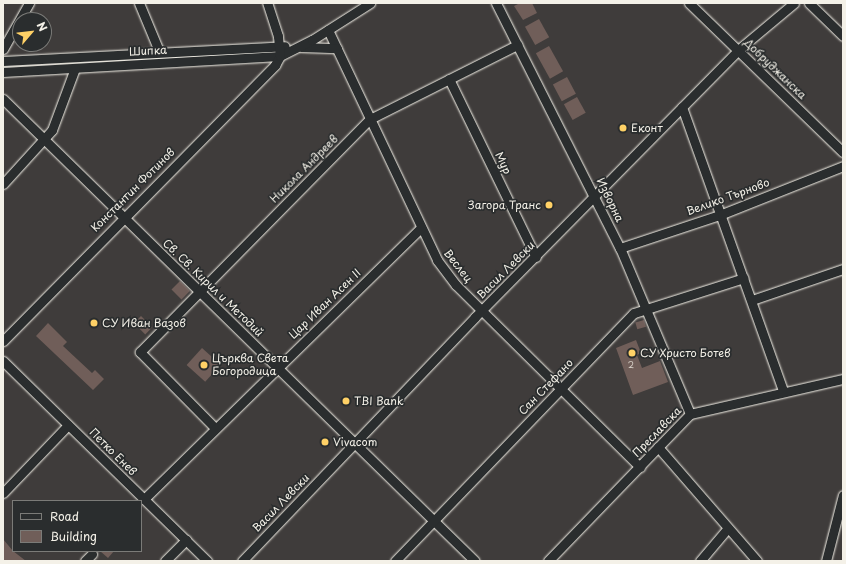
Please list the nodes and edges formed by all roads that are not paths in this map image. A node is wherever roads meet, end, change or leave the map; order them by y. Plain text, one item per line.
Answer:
1 (29, 3) edge
2 (139, 3) edge
3 (267, 3) edge
4 (370, 3) edge
5 (496, 3) edge
6 (689, 3) edge
7 (794, 3) edge
8 (809, 3) edge
9 (328, 30) junction
10 (843, 36) edge
11 (279, 45) junction
12 (517, 45) junction
13 (295, 47) junction
14 (337, 48) junction
15 (3, 49) edge
16 (738, 50) junction
17 (159, 51) junction
18 (280, 56) junction
19 (3, 61) edge
20 (75, 68) junction
21 (3, 72) edge
22 (449, 79) junction
23 (3, 99) edge
24 (682, 107) junction
25 (370, 119) junction
26 (45, 140) junction
27 (843, 152) edge
28 (843, 166) edge
29 (3, 184) edge
30 (595, 197) junction
31 (722, 214) junction
32 (123, 217) junction
33 (421, 228) junction
34 (620, 248) junction
35 (536, 257) junction
36 (843, 269) edge
37 (744, 278) junction
38 (200, 292) junction
39 (752, 300) junction
40 (647, 309) junction
41 (482, 311) junction
42 (3, 341) edge
43 (3, 361) edge
44 (277, 368) junction
45 (843, 379) edge
46 (561, 389) junction
47 (784, 391) junction
48 (690, 414) junction
49 (68, 425) junction
50 (215, 428) junction
51 (356, 444) junction
52 (658, 447) junction
53 (640, 467) junction
54 (3, 493) edge
55 (843, 495) edge
56 (144, 499) junction
57 (434, 521) junction
58 (728, 528) junction
59 (186, 540) junction
60 (165, 561) edge
61 (207, 561) edge
62 (242, 561) edge
63 (395, 561) edge
64 (475, 561) edge
65 (548, 561) edge
66 (700, 561) edge
67 (757, 561) edge
68 (826, 561) edge

1 - 15 street
2 - 17 street
3 - 11 street
4 - 9 street
5 - 12 street, Изворна
6 - 16 street, Добруджанска
7 - 16 street, Васил Левски
8 - 10 street
9 - 13 street
9 - 14 street, Веслец
11 - 13 street, Шипка
11 - 17 street, Шипка
11 - 18 street
12 - 22 street, Никола Андреев
12 - 30 street, Изворна
13 - 14 street, Шипка
13 - 18 street
14 - 25 street, Веслец
16 - 24 street, Васил Левски
16 - 27 street, Добруджанска
17 - 19 street, Шипка
18 - 20 street, Шипка
18 - 32 street, Константин Фотинов
20 - 21 street, Шипка
20 - 26 street
22 - 25 street, Никола Андреев
22 - 35 street, Мур
23 - 26 street, Св. Св. Кирил и Методий
24 - 30 street, Васил Левски
24 - 31 street
25 - 33 street, Веслец
25 - 38 street, Никола Андреев
26 - 29 street
26 - 32 street, Св. Св. Кирил и Методий
28 - 31 street, Велико Търново
30 - 34 street, Изворна
30 - 35 street, Васил Левски
31 - 34 street, Велико Търново
31 - 37 street
32 - 38 street, Св. Св. Кирил и Методий
32 - 42 street, Константин Фотинов
33 - 41 street, Веслец
33 - 44 street, Цар Иван Асен II
34 - 40 street, Изворна
35 - 41 street, Васил Левски
36 - 39 street
37 - 39 street
37 - 40 street, Сан Стефано
38 - 44 street, Св. Св. Кирил и Методий
38 - 50 street, Никола Андреев
39 - 47 street
40 - 46 street, Сан Стефано
40 - 48 street, Изворна
41 - 46 street, Веслец
41 - 51 street, Васил Левски
43 - 49 street, Петко Енев
44 - 50 street, Цар Иван Асен II
44 - 51 street, Св. Св. Кирил и Методий
45 - 47 street, Преславска
46 - 53 street, Веслец
46 - 57 street, Сан Стефано
47 - 48 street, Преславска
48 - 52 street, Преславска
49 - 54 street
49 - 56 street, Петко Енев
50 - 56 street, Цар Иван Асен II
51 - 57 street, Св. Св. Кирил и Методий
51 - 62 street, Васил Левски
52 - 53 street, Преславска
52 - 58 street
53 - 65 street, Преславска
55 - 68 street
56 - 59 street, Петко Енев
57 - 63 street, Сан Стефано
57 - 64 street, Св. Св. Кирил и Методий
58 - 66 street
58 - 67 street
59 - 60 street
59 - 61 street, Петко Енев

